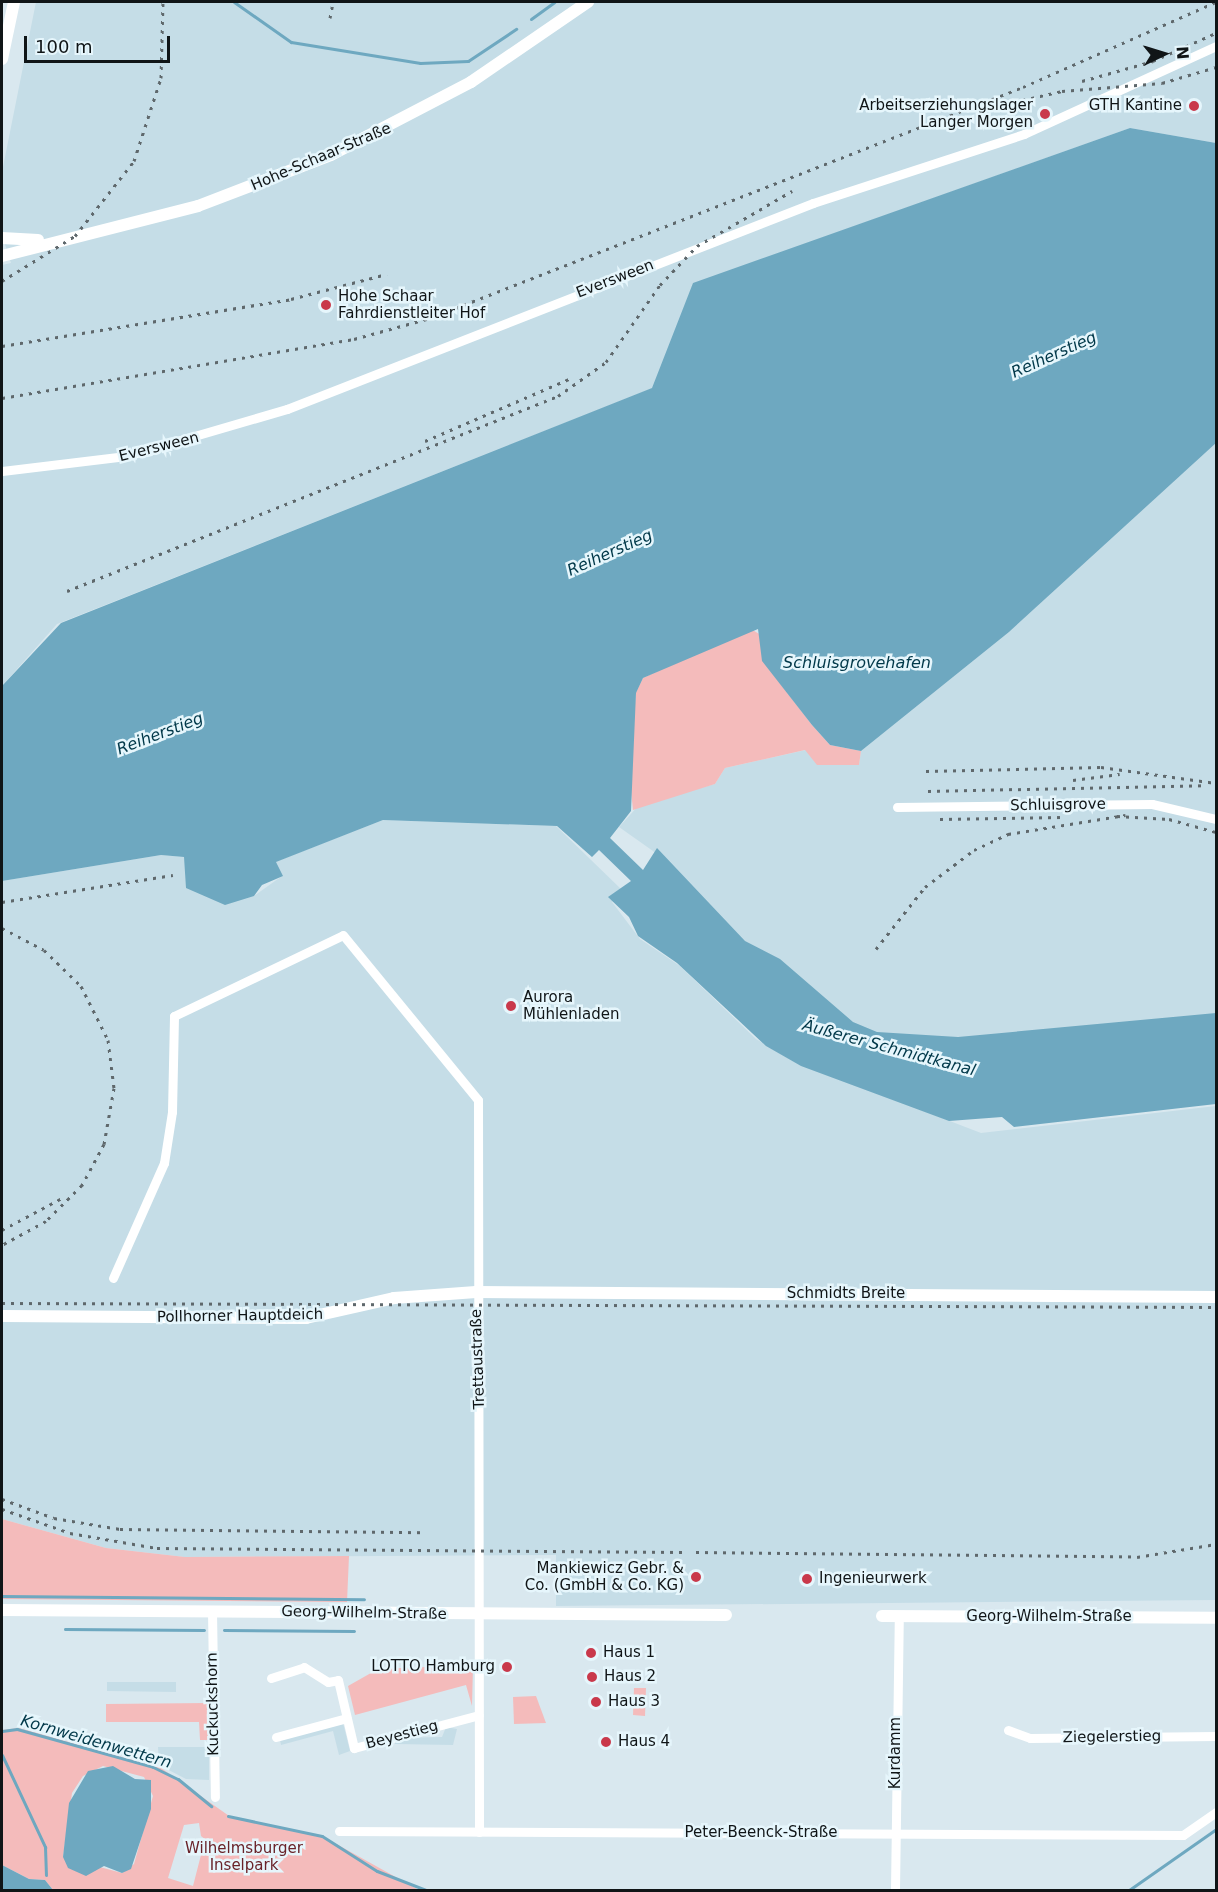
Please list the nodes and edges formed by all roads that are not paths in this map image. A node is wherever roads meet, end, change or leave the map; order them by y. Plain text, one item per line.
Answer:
1 (14, 2) edge
2 (588, 2) edge
3 (1216, 46) edge
4 (2, 58) edge
5 (2, 238) edge
6 (51, 240) junction
7 (2, 247) edge
8 (25, 247) junction
9 (2, 256) edge
10 (2, 471) edge
11 (897, 807) dead end
12 (1216, 819) edge
13 (113, 1278) dead end
14 (476, 1292) junction
15 (1216, 1297) edge
16 (2, 1317) edge
17 (2, 1610) edge
18 (212, 1611) junction
19 (480, 1613) junction
20 (726, 1615) dead end
21 (882, 1616) dead end
22 (899, 1616) junction
23 (1216, 1618) edge
24 (272, 1678) dead end
25 (479, 1715) junction
26 (347, 1718) junction
27 (1008, 1730) dead end
28 (1216, 1736) edge
29 (276, 1737) dead end
30 (215, 1797) dead end
31 (1216, 1812) edge
32 (339, 1831) dead end
33 (479, 1832) junction
34 (895, 1833) junction
35 (896, 1890) edge

1 - 4 main road
2 - 6 main road, Hohe-Schaar-Straße
3 - 10 street, Eversween
5 - 6 main road
6 - 8 main road, Hohe-Schaar-Straße
7 - 8 main road, Hohe-Schaar-Straße
8 - 9 main road, Hohe-Schaar-Straße
11 - 12 street, Schluisgrove
13 - 14 street, Trettaustraße
14 - 15 main road, Schmidts Breite
14 - 16 main road, Pollhorner Hauptdeich
14 - 19 street, Trettaustraße
17 - 18 main road, Georg-Wilhelm-Straße
18 - 19 main road, Georg-Wilhelm-Straße
18 - 30 street, Kuckuckshorn
19 - 20 main road, Georg-Wilhelm-Straße
19 - 25 street, Trettaustraße
21 - 22 main road, Georg-Wilhelm-Straße
22 - 23 main road, Georg-Wilhelm-Straße
22 - 34 street, Kurdamm
24 - 26 street, Beyestieg
25 - 26 street, Beyestieg
25 - 33 street, Trettaustraße
26 - 29 street
27 - 28 street, Ziegelerstieg
31 - 34 street, Peter-Beenck-Straße
32 - 33 street, Peter-Beenck-Straße
33 - 34 street, Peter-Beenck-Straße
34 - 35 street, Kurdamm

